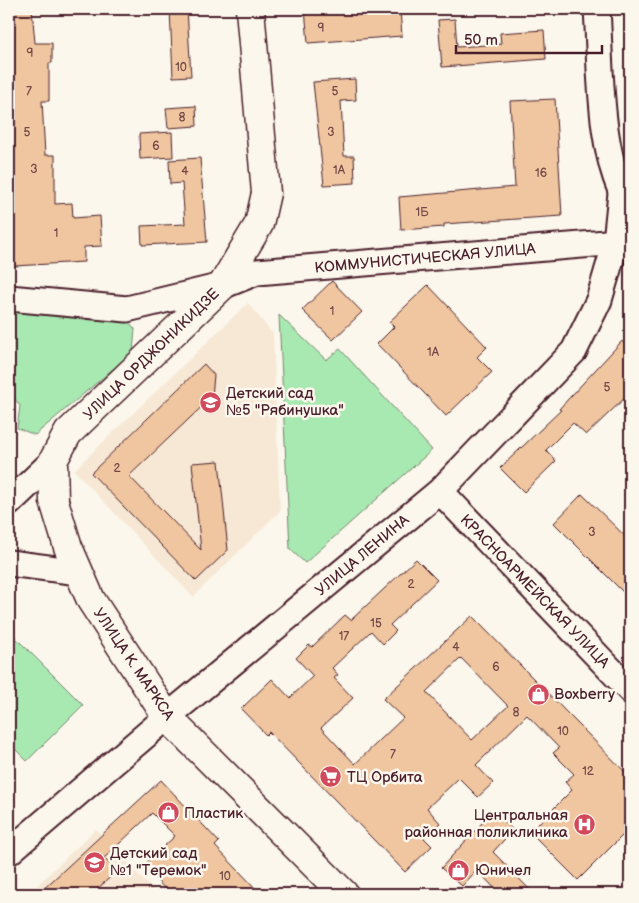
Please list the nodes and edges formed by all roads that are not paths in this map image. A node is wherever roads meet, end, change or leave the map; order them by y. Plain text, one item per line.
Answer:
1 (250, 9) edge
2 (597, 9) edge
3 (626, 200) edge
4 (623, 241) edge
5 (222, 286) junction
6 (9, 298) edge
7 (54, 461) junction
8 (440, 491) junction
9 (9, 503) edge
10 (9, 563) edge
11 (79, 572) junction
12 (630, 690) edge
13 (168, 717) junction
14 (9, 852) edge
15 (344, 894) edge

1 - 5 main road, УЛИЦА ОРДЖОНИКИДЗЕ
2 - 3 street
3 - 4 street, УЛИЦА ЛЕНИНА
4 - 5 street, КОММУНИСТИЧЕСКАЯ УЛИЦА
4 - 8 street, УЛИЦА ЛЕНИНА
5 - 6 street, КОММУНИСТИЧЕСКАЯ УЛИЦА
5 - 7 main road, УЛИЦА ОРДЖОНИКИДЗЕ
7 - 9 street
7 - 11 main road, УЛИЦА К. МАРКСА
8 - 12 street, КРАСНОАРМЕЙСКАЯ УЛИЦА
8 - 13 street, УЛИЦА ЛЕНИНА
10 - 11 street
11 - 13 main road, УЛИЦА К. МАРКСА
13 - 14 street, УЛИЦА ЛЕНИНА
13 - 15 main road, УЛИЦА К. МАРКСА

